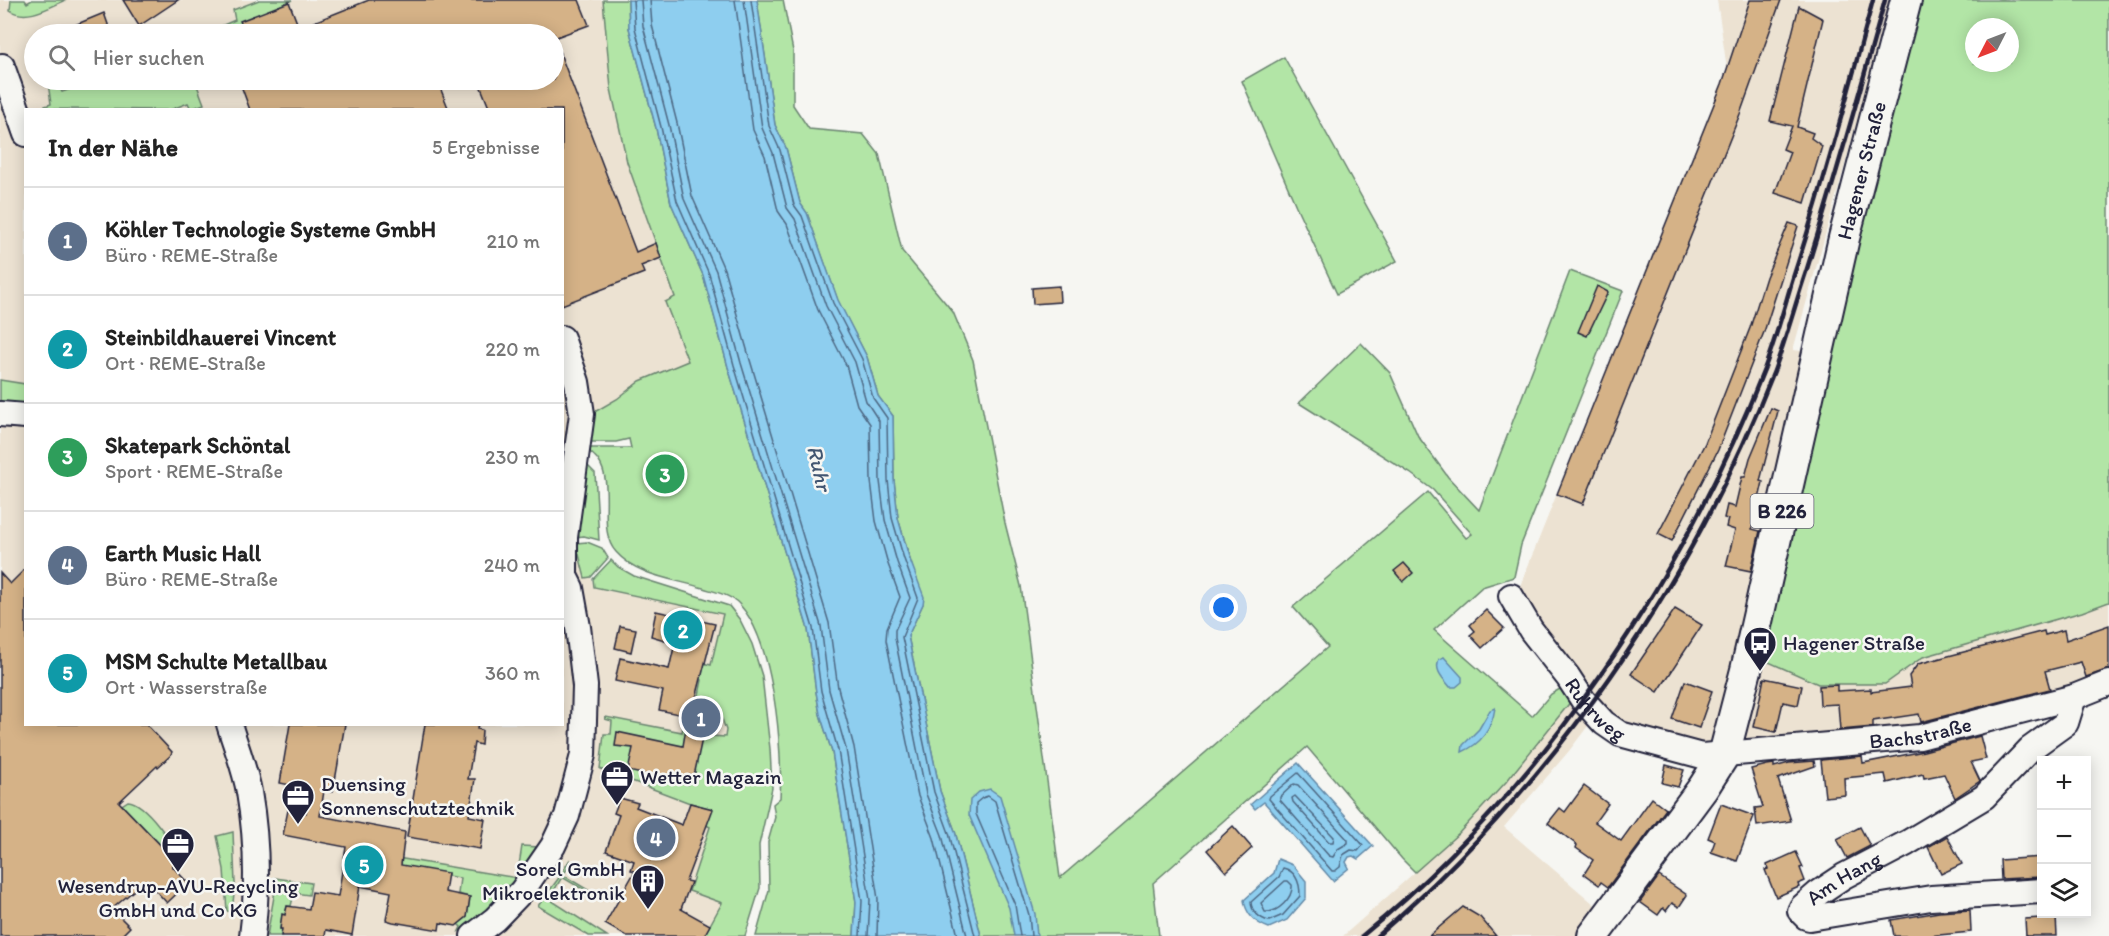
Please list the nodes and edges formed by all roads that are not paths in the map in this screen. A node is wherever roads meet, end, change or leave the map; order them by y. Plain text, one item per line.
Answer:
1 (1906, 0) edge
2 (2, 66) dead end
3 (24, 128) edge
4 (564, 344) edge
5 (0, 414) edge
6 (24, 416) edge
7 (1511, 596) dead end
8 (2109, 683) edge
9 (2074, 697) junction
10 (230, 726) edge
11 (1724, 755) junction
12 (2037, 891) edge
13 (252, 936) edge
14 (473, 936) edge
15 (1593, 936) edge

1 - 11 main road, Hagener Straße / B 226
2 - 3 street
4 - 14 street
5 - 6 street
7 - 11 street, Ruhrweg
8 - 9 street, Bachstraße
9 - 11 street, Bachstraße
9 - 12 street, Am Hang
10 - 13 street
11 - 15 main road, Hagener Straße / B 226

